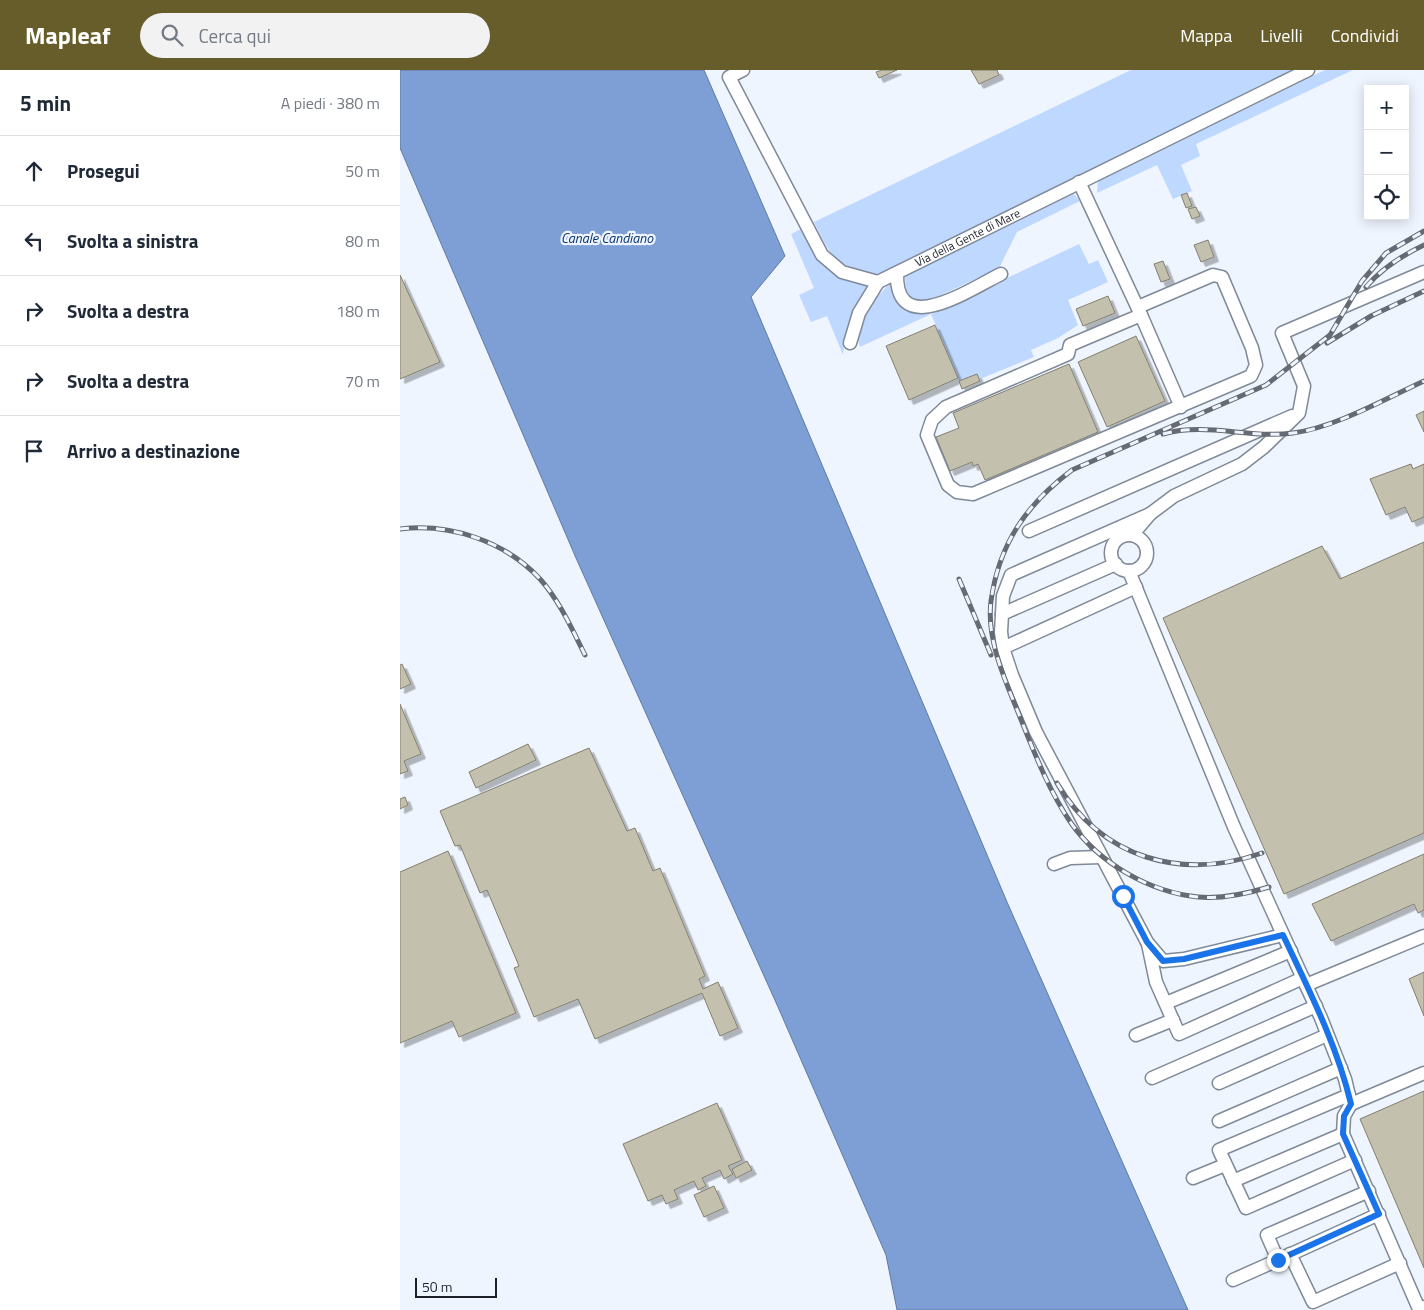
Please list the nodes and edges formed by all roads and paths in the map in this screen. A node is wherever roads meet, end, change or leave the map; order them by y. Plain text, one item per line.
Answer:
1 (743, 70) edge
2 (1308, 70) edge
3 (727, 73) edge
4 (1079, 182) junction
5 (898, 272) junction
6 (1424, 272) edge
7 (1001, 274) dead end
8 (878, 282) junction
9 (1140, 311) junction
10 (850, 343) dead end
11 (1181, 407) junction
12 (1299, 414) junction
13 (1150, 514) junction
14 (1029, 531) dead end
15 (1132, 535) junction
16 (1116, 564) junction
17 (1129, 570) junction
18 (1136, 587) junction
19 (1002, 614) junction
20 (1003, 648) junction
21 (1101, 857) junction
22 (1054, 864) dead end
23 (1283, 935) junction
24 (1424, 936) edge
25 (1147, 942) junction
26 (1291, 951) junction
27 (1305, 982) junction
28 (1166, 1004) junction
29 (1316, 1006) junction
30 (1173, 1020) junction
31 (1136, 1035) dead end
32 (1328, 1035) junction
33 (1341, 1068) junction
34 (1424, 1073) edge
35 (1152, 1078) dead end
36 (1219, 1084) dead end
37 (1350, 1100) junction
38 (1218, 1121) dead end
39 (1343, 1134) junction
40 (1355, 1160) junction
41 (1225, 1164) junction
42 (1193, 1178) dead end
43 (1233, 1181) junction
44 (1369, 1191) junction
45 (1379, 1214) junction
46 (1290, 1254) junction
47 (1278, 1260) junction
48 (1400, 1263) junction
49 (1233, 1280) dead end
50 (1424, 1307) edge

1 - 3 street
2 - 4 street, Via della Gente di Mare
3 - 8 street
4 - 5 street, Via della Gente di Mare
4 - 9 street
5 - 7 street
5 - 8 street, Via della Gente di Mare
6 - 12 street
8 - 10 street
9 - 11 street
9 - 11 street
9 - 11 street
12 - 13 street
12 - 14 street
13 - 15 street
13 - 19 street
15 - 16 street
15 - 17 street
16 - 17 street
16 - 19 street
17 - 18 street
18 - 20 street
18 - 23 street
19 - 20 street
20 - 21 street
21 - 22 street
21 - 25 street
23 - 25 street
23 - 26 street
24 - 27 street
25 - 28 street
26 - 27 street
26 - 28 street
27 - 29 street
27 - 30 street
28 - 30 street
29 - 32 street
29 - 35 street
30 - 31 street
32 - 33 street
32 - 36 street
33 - 37 street
33 - 38 street
34 - 37 street
37 - 39 street
37 - 41 street
39 - 40 street
39 - 43 street
40 - 43 street
40 - 44 street
41 - 42 street
41 - 43 street
44 - 45 street
44 - 47 street
45 - 46 street
45 - 48 street
46 - 47 street
46 - 48 street
47 - 49 street
48 - 50 street

